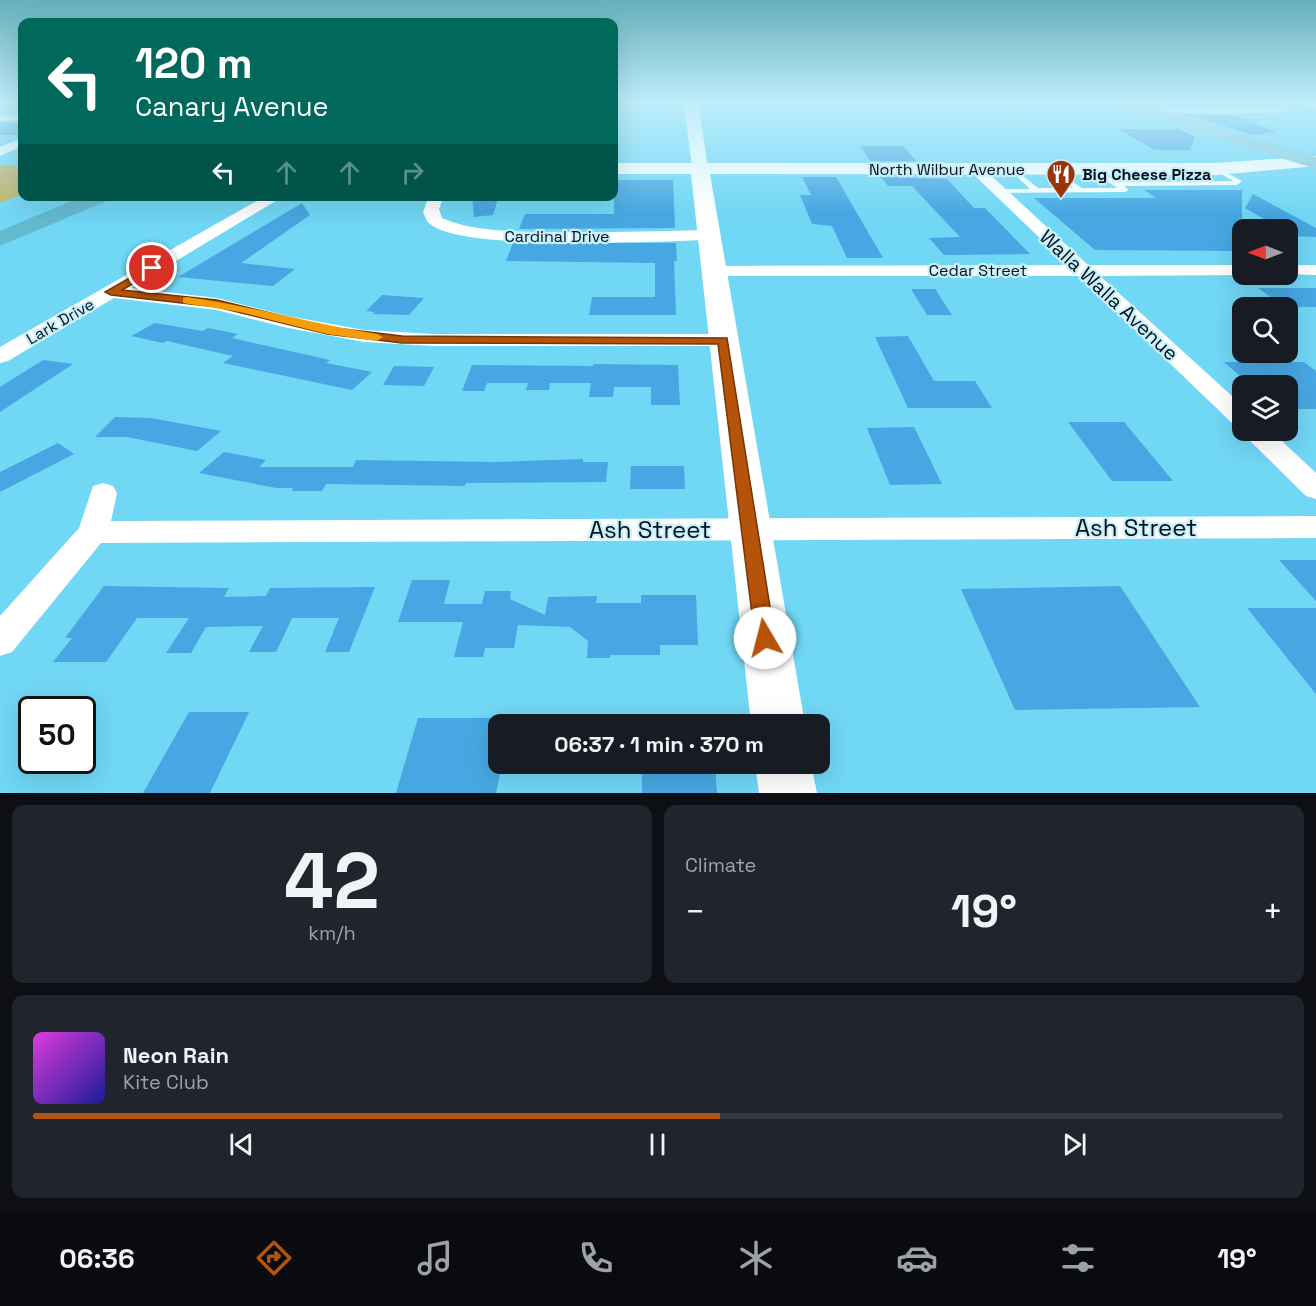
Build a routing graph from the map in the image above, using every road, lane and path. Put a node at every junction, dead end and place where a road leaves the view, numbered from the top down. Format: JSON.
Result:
{"nodes":[{"id":1,"x":696,"y":139,"type":"edge"},
{"id":2,"x":1239,"y":139,"type":"edge"},
{"id":3,"x":18,"y":144,"type":"edge"},
{"id":4,"x":0,"y":152,"type":"edge"},
{"id":5,"x":1314,"y":162,"type":"edge"},
{"id":6,"x":618,"y":168,"type":"edge"},
{"id":7,"x":700,"y":168,"type":"junction"},
{"id":8,"x":1216,"y":169,"type":"junction"},
{"id":9,"x":977,"y":170,"type":"junction"},
{"id":10,"x":1013,"y":170,"type":"junction"},
{"id":11,"x":1052,"y":170,"type":"junction"},
{"id":12,"x":1093,"y":170,"type":"junction"},
{"id":13,"x":1115,"y":184,"type":"junction"},
{"id":14,"x":999,"y":191,"type":"junction"},
{"id":15,"x":1037,"y":191,"type":"junction"},
{"id":16,"x":1081,"y":191,"type":"junction"},
{"id":17,"x":52,"y":201,"type":"edge"},
{"id":18,"x":77,"y":201,"type":"edge"},
{"id":19,"x":90,"y":201,"type":"edge"},
{"id":20,"x":268,"y":201,"type":"edge"},
{"id":21,"x":435,"y":201,"type":"edge"},
{"id":22,"x":0,"y":224,"type":"edge"},
{"id":23,"x":708,"y":235,"type":"junction"},
{"id":24,"x":0,"y":238,"type":"edge"},
{"id":25,"x":1083,"y":270,"type":"junction"},
{"id":26,"x":1232,"y":270,"type":"edge"},
{"id":27,"x":1298,"y":270,"type":"edge"},
{"id":28,"x":1316,"y":270,"type":"edge"},
{"id":29,"x":714,"y":271,"type":"junction"},
{"id":30,"x":111,"y":292,"type":"junction"},
{"id":31,"x":723,"y":340,"type":"junction"},
{"id":32,"x":0,"y":356,"type":"edge"},
{"id":33,"x":1232,"y":410,"type":"edge"},
{"id":34,"x":1266,"y":441,"type":"edge"},
{"id":35,"x":1316,"y":489,"type":"edge"},
{"id":36,"x":103,"y":493,"type":"dead end"},
{"id":37,"x":1316,"y":527,"type":"edge"},
{"id":38,"x":750,"y":529,"type":"junction"},
{"id":39,"x":93,"y":532,"type":"junction"},
{"id":40,"x":0,"y":641,"type":"edge"},
{"id":41,"x":777,"y":714,"type":"edge"},
{"id":42,"x":785,"y":774,"type":"edge"},
{"id":43,"x":788,"y":793,"type":"edge"}],
"edges":[{"from":1,"to":7,"type":"street"},
{"from":2,"to":5,"type":"main road"},
{"from":3,"to":4,"type":"street"},
{"from":5,"to":8,"type":"main road","name":"North Wilbur Avenue"},
{"from":6,"to":7,"type":"main road","name":"North Wilbur Avenue"},
{"from":7,"to":9,"type":"main road","name":"North Wilbur Avenue"},
{"from":7,"to":23,"type":"main road"},
{"from":8,"to":12,"type":"main road","name":"North Wilbur Avenue"},
{"from":8,"to":13,"type":"lane"},
{"from":9,"to":10,"type":"main road","name":"North Wilbur Avenue"},
{"from":9,"to":14,"type":"street","name":"Walla Walla Avenue"},
{"from":10,"to":11,"type":"main road","name":"North Wilbur Avenue"},
{"from":10,"to":15,"type":"lane"},
{"from":11,"to":12,"type":"main road","name":"North Wilbur Avenue"},
{"from":11,"to":16,"type":"lane"},
{"from":12,"to":13,"type":"lane"},
{"from":13,"to":16,"type":"lane"},
{"from":14,"to":15,"type":"lane"},
{"from":14,"to":25,"type":"street","name":"Walla Walla Avenue"},
{"from":15,"to":16,"type":"lane"},
{"from":17,"to":22,"type":"highway"},
{"from":18,"to":24,"type":"highway"},
{"from":19,"to":24,"type":"highway"},
{"from":20,"to":30,"type":"street","name":"Lark Drive"},
{"from":21,"to":23,"type":"street","name":"Cardinal Drive"},
{"from":23,"to":29,"type":"main road"},
{"from":25,"to":26,"type":"street","name":"Cedar Street"},
{"from":25,"to":29,"type":"street","name":"Cedar Street"},
{"from":25,"to":33,"type":"street","name":"Walla Walla Avenue"},
{"from":27,"to":28,"type":"street"},
{"from":29,"to":31,"type":"main road"},
{"from":30,"to":31,"type":"street"},
{"from":30,"to":32,"type":"street","name":"Lark Drive"},
{"from":31,"to":38,"type":"main road"},
{"from":34,"to":35,"type":"street"},
{"from":36,"to":39,"type":"street"},
{"from":37,"to":38,"type":"street","name":"Ash Street"},
{"from":38,"to":39,"type":"street","name":"Ash Street"},
{"from":38,"to":41,"type":"main road"},
{"from":39,"to":40,"type":"street"},
{"from":42,"to":43,"type":"main road"}]}
